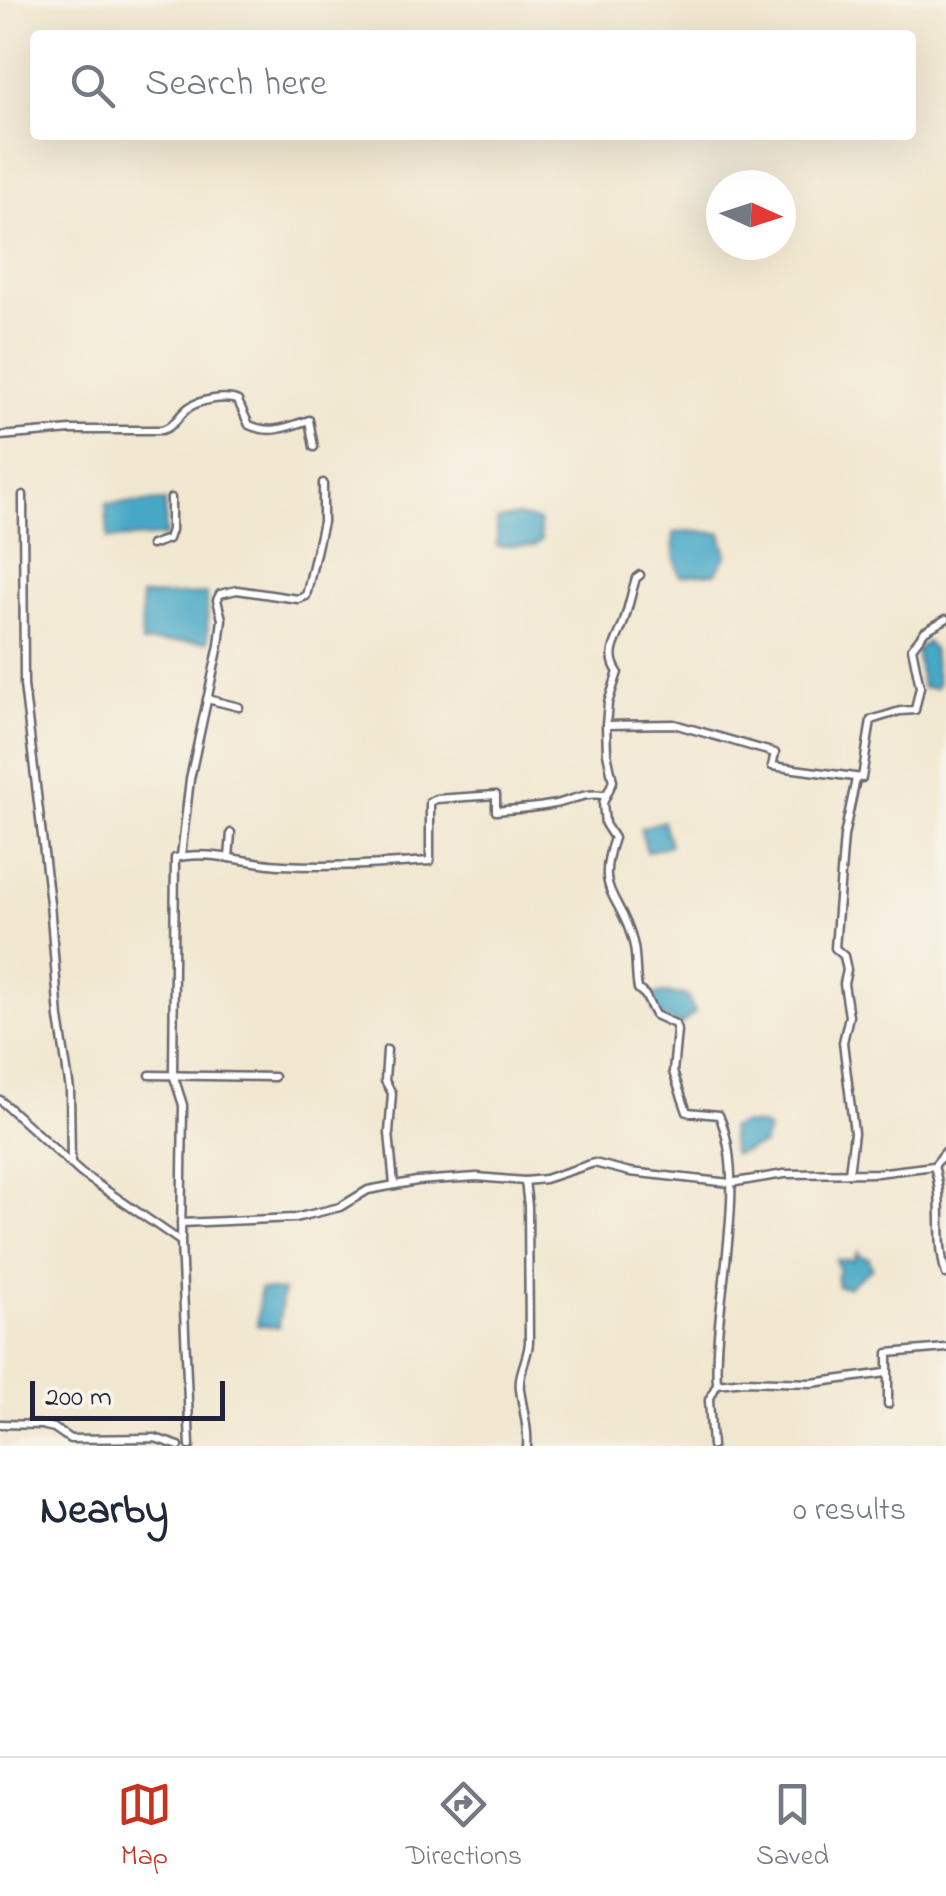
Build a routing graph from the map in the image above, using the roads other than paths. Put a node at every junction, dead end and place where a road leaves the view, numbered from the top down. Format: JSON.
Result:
{"nodes":[{"id":1,"x":0,"y":436,"type":"edge"},
{"id":2,"x":314,"y":447,"type":"dead end"},
{"id":3,"x":323,"y":483,"type":"dead end"},
{"id":4,"x":22,"y":495,"type":"dead end"},
{"id":5,"x":171,"y":498,"type":"dead end"},
{"id":6,"x":151,"y":545,"type":"dead end"},
{"id":7,"x":640,"y":576,"type":"dead end"},
{"id":8,"x":946,"y":619,"type":"edge"},
{"id":9,"x":208,"y":699,"type":"junction"},
{"id":10,"x":239,"y":707,"type":"dead end"},
{"id":11,"x":606,"y":725,"type":"junction"},
{"id":12,"x":856,"y":778,"type":"junction"},
{"id":13,"x":604,"y":794,"type":"junction"},
{"id":14,"x":231,"y":833,"type":"dead end"},
{"id":15,"x":182,"y":856,"type":"junction"},
{"id":16,"x":229,"y":858,"type":"junction"},
{"id":17,"x":387,"y":1050,"type":"dead end"},
{"id":18,"x":174,"y":1074,"type":"junction"},
{"id":19,"x":150,"y":1076,"type":"dead end"},
{"id":20,"x":274,"y":1077,"type":"dead end"},
{"id":21,"x":0,"y":1100,"type":"edge"},
{"id":22,"x":946,"y":1151,"type":"edge"},
{"id":23,"x":72,"y":1164,"type":"junction"},
{"id":24,"x":934,"y":1166,"type":"junction"},
{"id":25,"x":849,"y":1173,"type":"junction"},
{"id":26,"x":525,"y":1181,"type":"junction"},
{"id":27,"x":730,"y":1183,"type":"junction"},
{"id":28,"x":394,"y":1186,"type":"junction"},
{"id":29,"x":182,"y":1223,"type":"junction"},
{"id":30,"x":181,"y":1242,"type":"junction"},
{"id":31,"x":946,"y":1274,"type":"edge"},
{"id":32,"x":946,"y":1348,"type":"edge"},
{"id":33,"x":886,"y":1373,"type":"junction"},
{"id":34,"x":717,"y":1384,"type":"junction"},
{"id":35,"x":888,"y":1404,"type":"dead end"},
{"id":36,"x":0,"y":1424,"type":"edge"},
{"id":37,"x":180,"y":1446,"type":"edge"},
{"id":38,"x":190,"y":1446,"type":"edge"},
{"id":39,"x":527,"y":1446,"type":"edge"},
{"id":40,"x":712,"y":1446,"type":"edge"}],
"edges":[{"from":1,"to":2,"type":"street"},
{"from":3,"to":9,"type":"street"},
{"from":4,"to":23,"type":"street"},
{"from":5,"to":6,"type":"street"},
{"from":7,"to":11,"type":"street"},
{"from":8,"to":12,"type":"street"},
{"from":9,"to":10,"type":"street"},
{"from":9,"to":15,"type":"street"},
{"from":11,"to":12,"type":"street"},
{"from":11,"to":13,"type":"street"},
{"from":12,"to":25,"type":"street"},
{"from":13,"to":16,"type":"street"},
{"from":13,"to":27,"type":"street"},
{"from":14,"to":16,"type":"street"},
{"from":15,"to":16,"type":"street"},
{"from":15,"to":18,"type":"street"},
{"from":17,"to":28,"type":"street"},
{"from":18,"to":19,"type":"street"},
{"from":18,"to":20,"type":"street"},
{"from":18,"to":29,"type":"street"},
{"from":21,"to":23,"type":"street"},
{"from":22,"to":24,"type":"street"},
{"from":23,"to":30,"type":"street"},
{"from":24,"to":25,"type":"street"},
{"from":24,"to":31,"type":"street"},
{"from":25,"to":27,"type":"street"},
{"from":26,"to":27,"type":"street"},
{"from":26,"to":28,"type":"street"},
{"from":26,"to":39,"type":"street"},
{"from":27,"to":34,"type":"street"},
{"from":28,"to":29,"type":"street"},
{"from":29,"to":30,"type":"street"},
{"from":30,"to":38,"type":"street"},
{"from":32,"to":33,"type":"street"},
{"from":33,"to":34,"type":"street"},
{"from":33,"to":35,"type":"street"},
{"from":34,"to":40,"type":"street"},
{"from":36,"to":37,"type":"street"}]}
